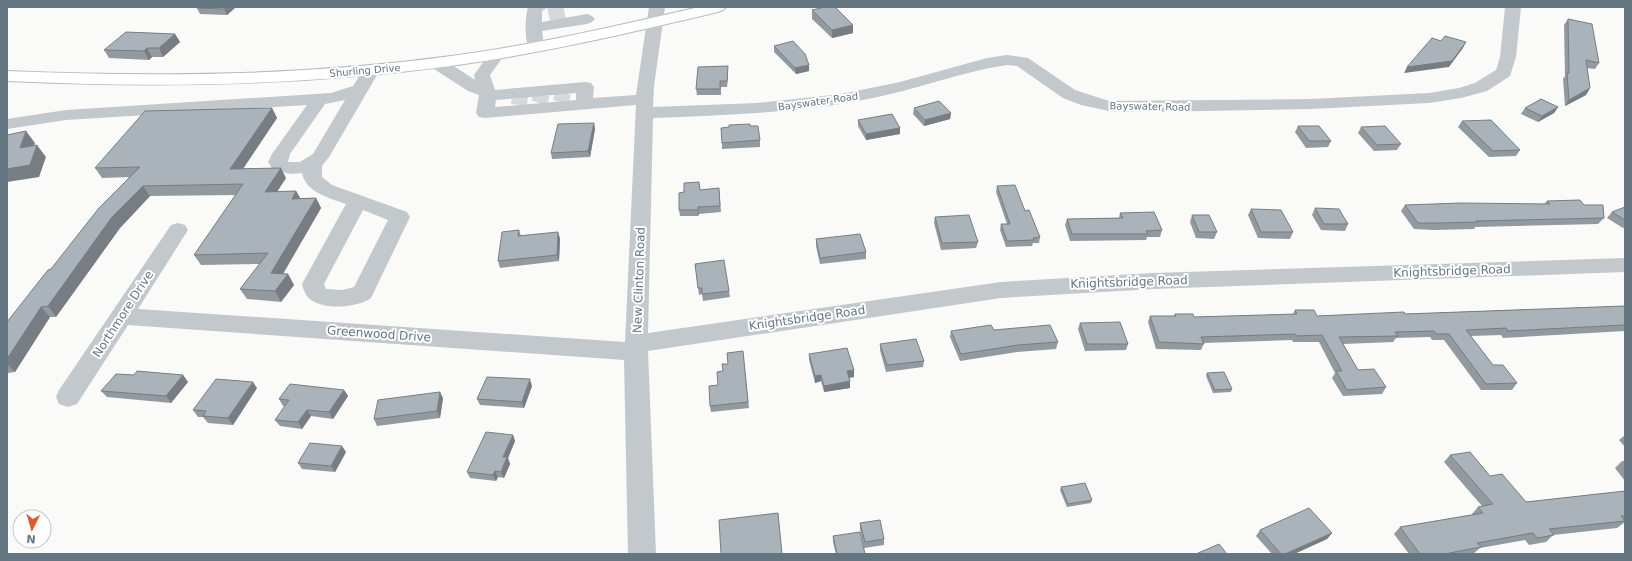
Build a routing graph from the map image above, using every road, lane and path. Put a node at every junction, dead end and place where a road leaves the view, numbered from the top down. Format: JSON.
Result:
{"nodes":[{"id":1,"x":718,"y":7,"type":"edge"},
{"id":2,"x":1514,"y":7,"type":"edge"},
{"id":3,"x":567,"y":12,"type":"tunnel mouth"},
{"id":4,"x":585,"y":12,"type":"edge"},
{"id":5,"x":656,"y":14,"type":"edge"},
{"id":6,"x":540,"y":17,"type":"edge"},
{"id":7,"x":593,"y":36,"type":"junction"},
{"id":8,"x":536,"y":47,"type":"junction"},
{"id":9,"x":497,"y":54,"type":"junction"},
{"id":10,"x":437,"y":63,"type":"junction"},
{"id":11,"x":372,"y":70,"type":"junction"},
{"id":12,"x":7,"y":76,"type":"edge"},
{"id":13,"x":359,"y":90,"type":"junction"},
{"id":14,"x":487,"y":93,"type":"junction"},
{"id":15,"x":319,"y":100,"type":"junction"},
{"id":16,"x":645,"y":106,"type":"junction"},
{"id":17,"x":7,"y":124,"type":"edge"},
{"id":18,"x":312,"y":165,"type":"junction"},
{"id":19,"x":357,"y":202,"type":"junction"},
{"id":20,"x":178,"y":230,"type":"dead end"},
{"id":21,"x":1625,"y":265,"type":"edge"},
{"id":22,"x":347,"y":298,"type":"junction"},
{"id":23,"x":123,"y":316,"type":"junction"},
{"id":24,"x":330,"y":331,"type":"junction"},
{"id":25,"x":636,"y":348,"type":"junction"},
{"id":26,"x":68,"y":397,"type":"dead end"},
{"id":27,"x":642,"y":554,"type":"edge"}],
"edges":[{"from":1,"to":5,"type":"main road","name":"Shurling Drive"},
{"from":2,"to":16,"type":"street","name":"Bayswater Road"},
{"from":3,"to":4,"type":"street"},
{"from":4,"to":6,"type":"street"},
{"from":4,"to":7,"type":"street"},
{"from":5,"to":7,"type":"main road","name":"Shurling Drive"},
{"from":5,"to":16,"type":"street","name":"New Clinton Road"},
{"from":6,"to":8,"type":"street"},
{"from":7,"to":8,"type":"main road","name":"Shurling Drive"},
{"from":8,"to":9,"type":"main road","name":"Shurling Drive"},
{"from":9,"to":10,"type":"main road","name":"Shurling Drive"},
{"from":9,"to":14,"type":"street"},
{"from":10,"to":11,"type":"main road","name":"Shurling Drive"},
{"from":10,"to":14,"type":"street"},
{"from":11,"to":12,"type":"main road","name":"Shurling Drive"},
{"from":11,"to":13,"type":"street"},
{"from":13,"to":15,"type":"street"},
{"from":13,"to":18,"type":"street"},
{"from":14,"to":16,"type":"street","name":"Bayswater Road"},
{"from":15,"to":17,"type":"street"},
{"from":15,"to":18,"type":"street"},
{"from":16,"to":25,"type":"street","name":"New Clinton Road"},
{"from":18,"to":19,"type":"street"},
{"from":19,"to":22,"type":"street"},
{"from":19,"to":22,"type":"street"},
{"from":20,"to":23,"type":"street","name":"Northmore Drive"},
{"from":21,"to":25,"type":"street","name":"Knightsbridge Road"},
{"from":22,"to":24,"type":"street"},
{"from":23,"to":24,"type":"street","name":"Greenwood Drive"},
{"from":23,"to":26,"type":"street","name":"Northmore Drive"},
{"from":24,"to":25,"type":"street","name":"Greenwood Drive"},
{"from":25,"to":27,"type":"street","name":"New Clinton Road"}]}
